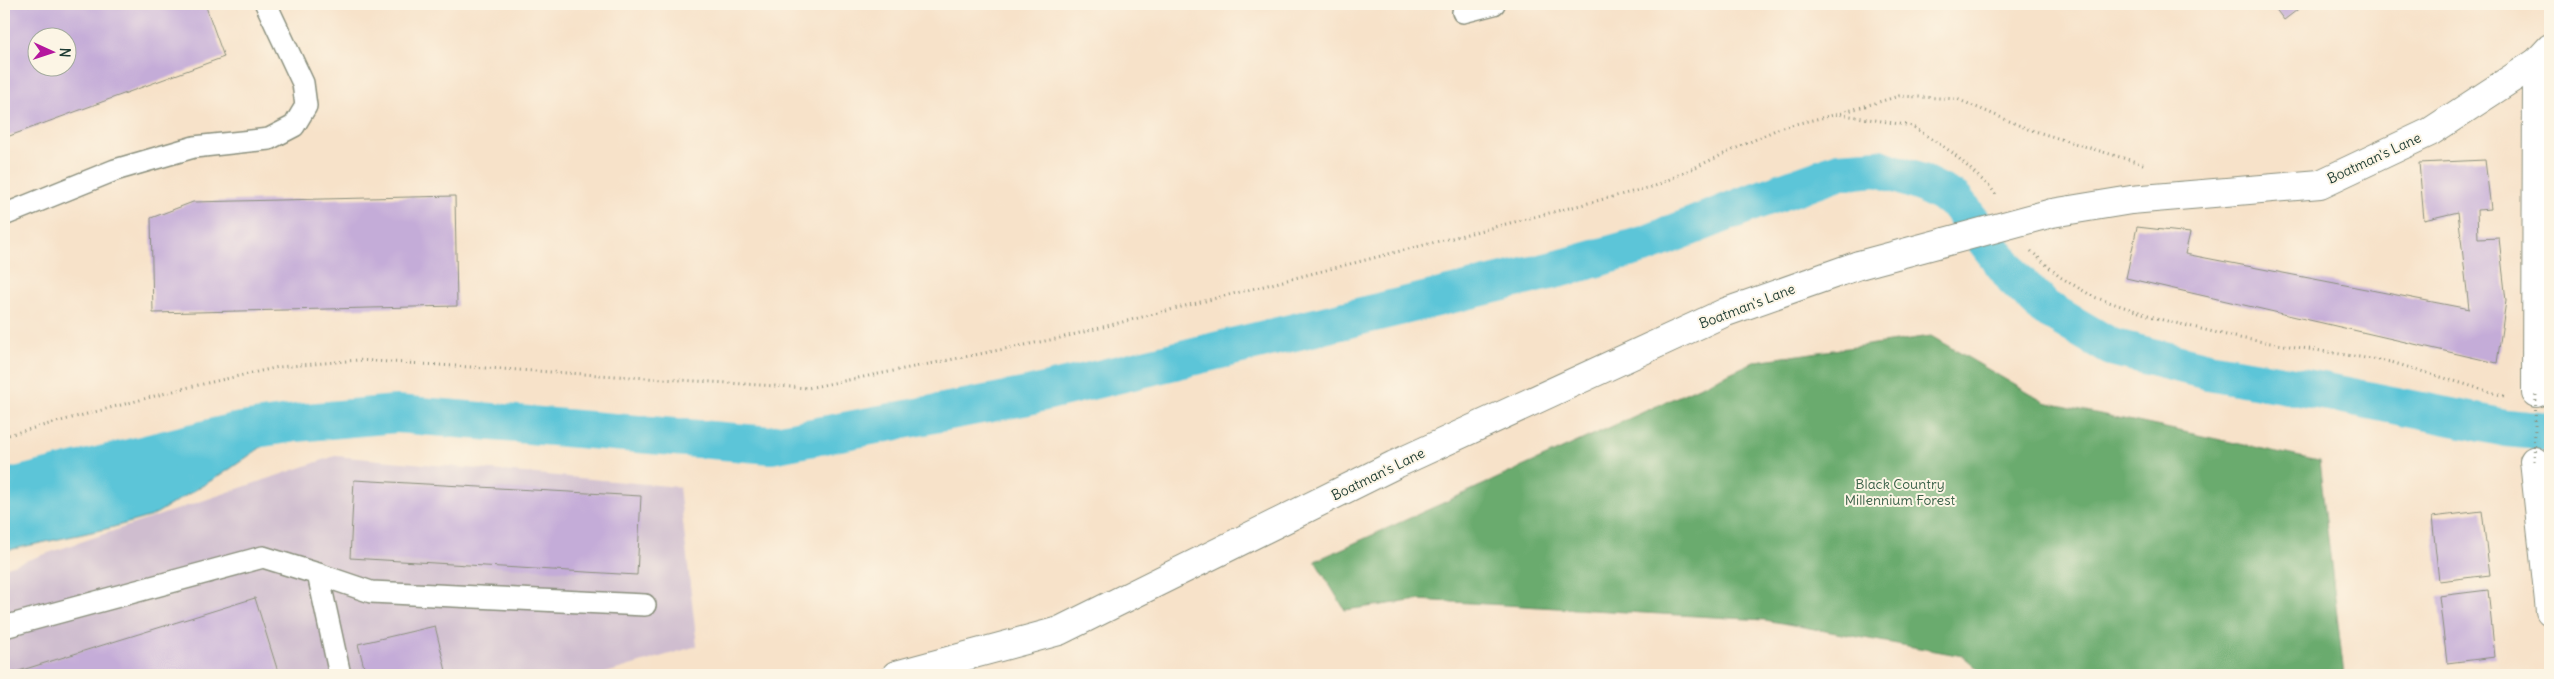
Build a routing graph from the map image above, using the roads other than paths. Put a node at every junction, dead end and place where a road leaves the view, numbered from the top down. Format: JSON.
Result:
{"nodes":[{"id":1,"x":266,"y":4,"type":"edge"},
{"id":2,"x":1494,"y":4,"type":"edge"},
{"id":3,"x":1463,"y":12,"type":"dead end"},
{"id":4,"x":2544,"y":55,"type":"edge"},
{"id":5,"x":4,"y":215,"type":"edge"},
{"id":6,"x":2536,"y":407,"type":"road end"},
{"id":7,"x":2534,"y":461,"type":"road end"},
{"id":8,"x":318,"y":574,"type":"junction"},
{"id":9,"x":645,"y":604,"type":"dead end"},
{"id":10,"x":2550,"y":611,"type":"edge"},
{"id":11,"x":4,"y":627,"type":"edge"},
{"id":12,"x":340,"y":675,"type":"edge"},
{"id":13,"x":896,"y":675,"type":"edge"}],
"edges":[{"from":1,"to":5,"type":"lane"},
{"from":2,"to":3,"type":"lane"},
{"from":4,"to":6,"type":"street"},
{"from":4,"to":13,"type":"street","name":"Boatman's Lane","bridge":true},
{"from":7,"to":10,"type":"street"},
{"from":8,"to":9,"type":"lane"},
{"from":8,"to":11,"type":"lane"},
{"from":8,"to":12,"type":"lane"}]}
